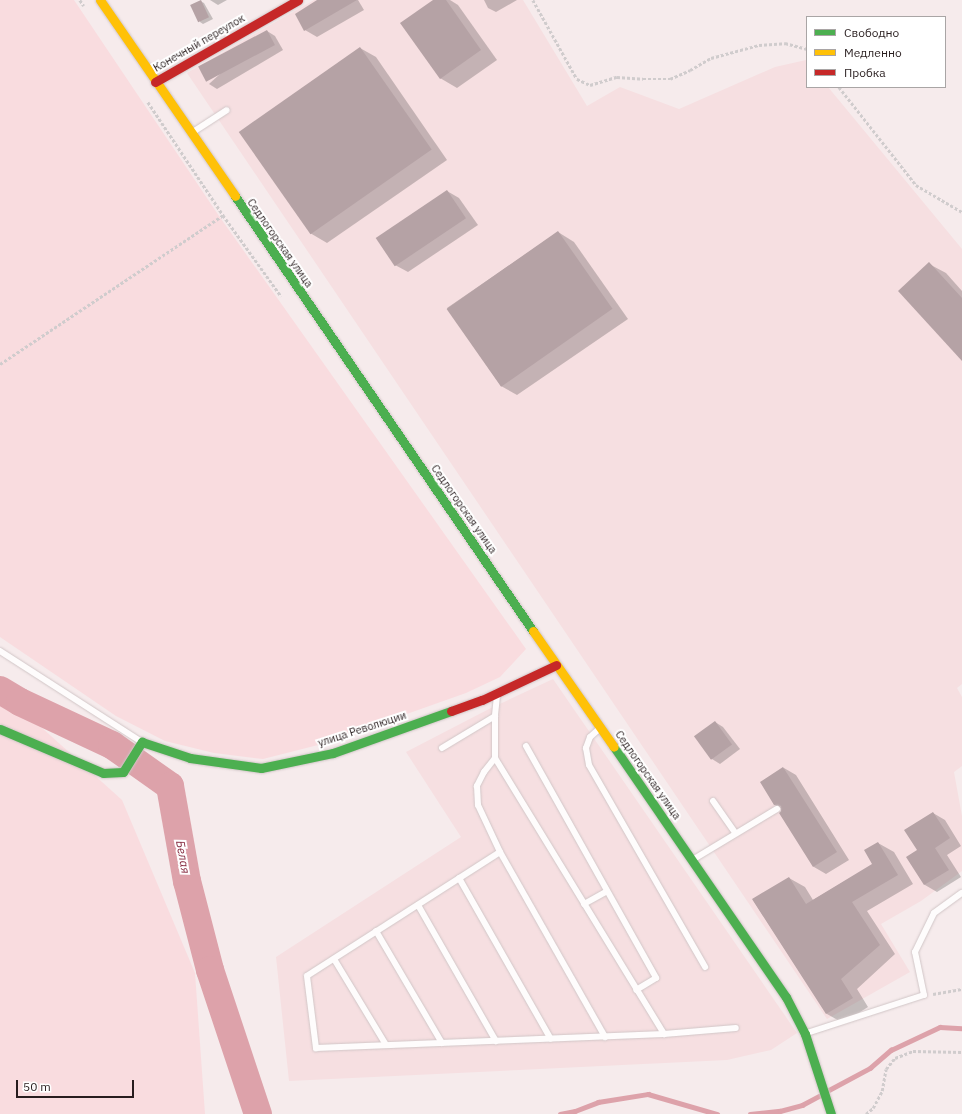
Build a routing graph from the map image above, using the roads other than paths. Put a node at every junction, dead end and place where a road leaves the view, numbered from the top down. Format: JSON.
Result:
{"nodes":[{"id":1,"x":100,"y":0,"type":"edge"},
{"id":2,"x":298,"y":0,"type":"edge"},
{"id":3,"x":155,"y":82,"type":"junction"},
{"id":4,"x":227,"y":110,"type":"dead end"},
{"id":5,"x":190,"y":134,"type":"junction"},
{"id":6,"x":0,"y":651,"type":"edge"},
{"id":7,"x":556,"y":665,"type":"junction"},
{"id":8,"x":498,"y":692,"type":"junction"},
{"id":9,"x":495,"y":716,"type":"junction"},
{"id":10,"x":601,"y":728,"type":"junction"},
{"id":11,"x":0,"y":729,"type":"edge"},
{"id":12,"x":142,"y":742,"type":"junction"},
{"id":13,"x":526,"y":746,"type":"dead end"},
{"id":14,"x":442,"y":748,"type":"dead end"},
{"id":15,"x":496,"y":758,"type":"junction"},
{"id":16,"x":713,"y":801,"type":"dead end"},
{"id":17,"x":776,"y":809,"type":"dead end"},
{"id":18,"x":735,"y":834,"type":"junction"},
{"id":19,"x":500,"y":852,"type":"junction"},
{"id":20,"x":693,"y":860,"type":"junction"},
{"id":21,"x":459,"y":878,"type":"junction"},
{"id":22,"x":608,"y":891,"type":"junction"},
{"id":23,"x":962,"y":893,"type":"edge"},
{"id":24,"x":584,"y":904,"type":"junction"},
{"id":25,"x":418,"y":905,"type":"junction"},
{"id":26,"x":376,"y":931,"type":"junction"},
{"id":27,"x":334,"y":959,"type":"junction"},
{"id":28,"x":705,"y":967,"type":"dead end"},
{"id":29,"x":636,"y":990,"type":"junction"},
{"id":30,"x":736,"y":1028,"type":"dead end"},
{"id":31,"x":664,"y":1034,"type":"junction"},
{"id":32,"x":805,"y":1034,"type":"junction"},
{"id":33,"x":605,"y":1037,"type":"junction"},
{"id":34,"x":551,"y":1039,"type":"junction"},
{"id":35,"x":496,"y":1041,"type":"junction"},
{"id":36,"x":442,"y":1043,"type":"junction"},
{"id":37,"x":386,"y":1046,"type":"junction"},
{"id":38,"x":831,"y":1114,"type":"edge"}],
"edges":[{"from":1,"to":3,"type":"street","name":"Седлогорская улица"},
{"from":2,"to":3,"type":"street","name":"Конечный переулок"},
{"from":3,"to":5,"type":"street","name":"Седлогорская улица"},
{"from":4,"to":5,"type":"lane"},
{"from":5,"to":7,"type":"street","name":"Седлогорская улица"},
{"from":6,"to":12,"type":"lane"},
{"from":7,"to":8,"type":"street","name":"улица Революции"},
{"from":7,"to":10,"type":"street","name":"Седлогорская улица"},
{"from":8,"to":9,"type":"lane"},
{"from":8,"to":12,"type":"street","name":"улица Революции"},
{"from":9,"to":14,"type":"lane"},
{"from":9,"to":15,"type":"lane"},
{"from":10,"to":20,"type":"street","name":"Седлогорская улица"},
{"from":10,"to":28,"type":"lane"},
{"from":11,"to":12,"type":"street"},
{"from":13,"to":22,"type":"lane"},
{"from":15,"to":19,"type":"lane"},
{"from":15,"to":24,"type":"lane"},
{"from":16,"to":18,"type":"lane"},
{"from":17,"to":18,"type":"lane"},
{"from":18,"to":20,"type":"lane"},
{"from":19,"to":21,"type":"lane"},
{"from":19,"to":33,"type":"lane"},
{"from":20,"to":32,"type":"street","name":"Седлогорская улица"},
{"from":21,"to":25,"type":"lane"},
{"from":21,"to":34,"type":"lane"},
{"from":22,"to":24,"type":"lane"},
{"from":22,"to":29,"type":"lane"},
{"from":23,"to":32,"type":"lane"},
{"from":24,"to":29,"type":"lane"},
{"from":25,"to":26,"type":"lane"},
{"from":25,"to":35,"type":"lane"},
{"from":26,"to":27,"type":"lane"},
{"from":26,"to":36,"type":"lane"},
{"from":27,"to":37,"type":"lane"},
{"from":27,"to":37,"type":"lane"},
{"from":29,"to":31,"type":"lane"},
{"from":30,"to":31,"type":"lane"},
{"from":31,"to":33,"type":"lane"},
{"from":32,"to":38,"type":"street","name":"Седлогорская улица"},
{"from":33,"to":34,"type":"lane"},
{"from":34,"to":35,"type":"lane"},
{"from":35,"to":36,"type":"lane"},
{"from":36,"to":37,"type":"lane"}]}
